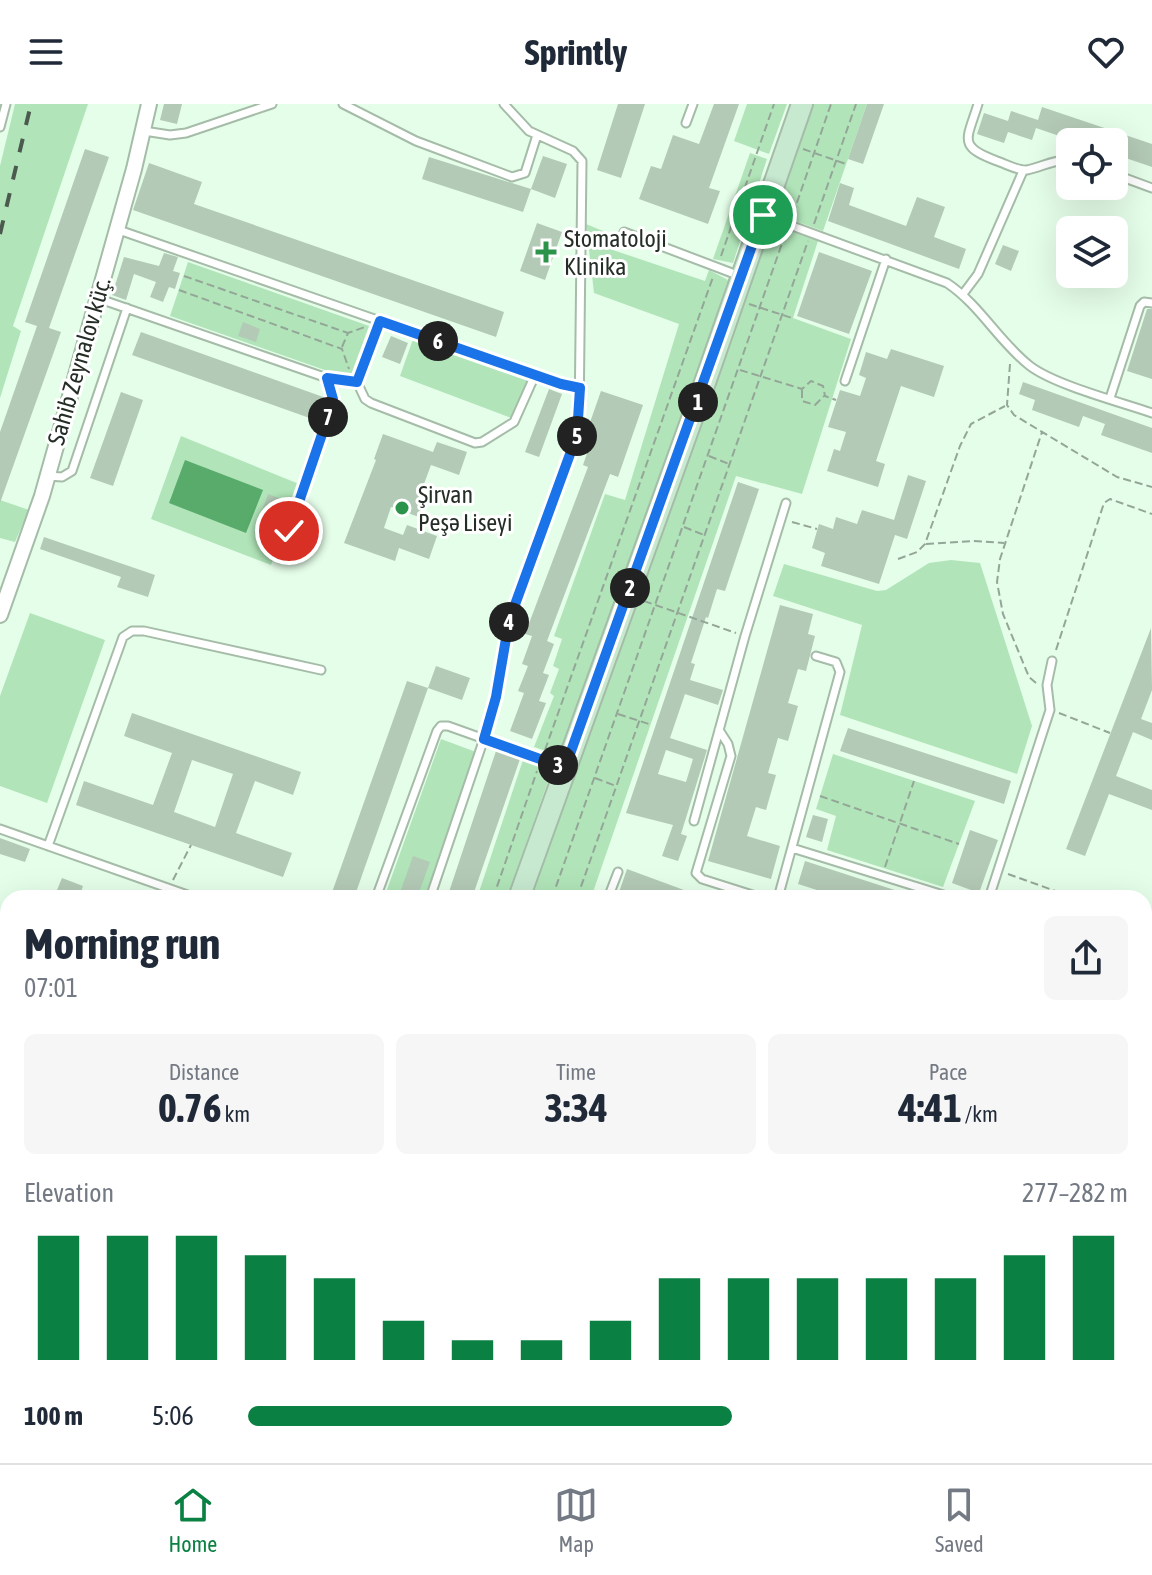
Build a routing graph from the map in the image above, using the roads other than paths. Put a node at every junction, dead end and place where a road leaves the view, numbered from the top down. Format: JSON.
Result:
{"nodes":[{"id":1,"x":6,"y":104,"type":"edge"},
{"id":2,"x":149,"y":104,"type":"edge"},
{"id":3,"x":272,"y":104,"type":"edge"},
{"id":4,"x":343,"y":104,"type":"edge"},
{"id":5,"x":504,"y":104,"type":"edge"},
{"id":6,"x":693,"y":104,"type":"edge"},
{"id":7,"x":802,"y":104,"type":"edge"},
{"id":8,"x":978,"y":104,"type":"edge"},
{"id":9,"x":354,"y":106,"type":"edge"},
{"id":10,"x":686,"y":123,"type":"dead end"},
{"id":11,"x":0,"y":127,"type":"edge"},
{"id":12,"x":144,"y":131,"type":"junction"},
{"id":13,"x":537,"y":135,"type":"junction"},
{"id":14,"x":1056,"y":160,"type":"edge"},
{"id":15,"x":1023,"y":171,"type":"junction"},
{"id":16,"x":1128,"y":179,"type":"edge"},
{"id":17,"x":1152,"y":188,"type":"edge"},
{"id":18,"x":763,"y":215,"type":"junction"},
{"id":19,"x":116,"y":229,"type":"junction"},
{"id":20,"x":624,"y":232,"type":"dead end"},
{"id":21,"x":886,"y":259,"type":"junction"},
{"id":22,"x":742,"y":277,"type":"junction"},
{"id":23,"x":963,"y":294,"type":"junction"},
{"id":24,"x":97,"y":298,"type":"junction"},
{"id":25,"x":1152,"y":303,"type":"edge"},
{"id":26,"x":127,"y":308,"type":"junction"},
{"id":27,"x":380,"y":321,"type":"junction"},
{"id":28,"x":535,"y":375,"type":"junction"},
{"id":29,"x":327,"y":378,"type":"junction"},
{"id":30,"x":354,"y":378,"type":"junction"},
{"id":31,"x":845,"y":381,"type":"dead end"},
{"id":32,"x":580,"y":388,"type":"junction"},
{"id":33,"x":1110,"y":398,"type":"junction"},
{"id":34,"x":1152,"y":413,"type":"edge"},
{"id":35,"x":48,"y":476,"type":"junction"},
{"id":36,"x":786,"y":503,"type":"dead end"},
{"id":37,"x":289,"y":531,"type":"dead end"},
{"id":38,"x":0,"y":615,"type":"edge"},
{"id":39,"x":816,"y":656,"type":"dead end"},
{"id":40,"x":1052,"y":661,"type":"road end"},
{"id":41,"x":321,"y":670,"type":"dead end"},
{"id":42,"x":719,"y":730,"type":"junction"},
{"id":43,"x":484,"y":739,"type":"junction"},
{"id":44,"x":565,"y":768,"type":"junction"},
{"id":45,"x":694,"y":821,"type":"dead end"},
{"id":46,"x":0,"y":829,"type":"edge"},
{"id":47,"x":48,"y":846,"type":"junction"},
{"id":48,"x":792,"y":848,"type":"junction"},
{"id":49,"x":618,"y":872,"type":"dead end"},
{"id":50,"x":169,"y":888,"type":"joint"},
{"id":51,"x":174,"y":890,"type":"edge"},
{"id":52,"x":379,"y":890,"type":"edge"},
{"id":53,"x":433,"y":890,"type":"edge"},
{"id":54,"x":522,"y":890,"type":"edge"},
{"id":55,"x":611,"y":890,"type":"edge"},
{"id":56,"x":737,"y":890,"type":"edge"},
{"id":57,"x":780,"y":890,"type":"edge"},
{"id":58,"x":927,"y":890,"type":"edge"},
{"id":59,"x":992,"y":890,"type":"edge"}],
"edges":[{"from":1,"to":11,"type":"lane"},
{"from":2,"to":12,"type":"street","name":"Sahib Zeynalov küç."},
{"from":3,"to":12,"type":"lane"},
{"from":4,"to":9,"type":"lane"},
{"from":5,"to":13,"type":"lane"},
{"from":6,"to":10,"type":"lane"},
{"from":7,"to":18,"type":"main road"},
{"from":8,"to":15,"type":"lane"},
{"from":9,"to":13,"type":"lane"},
{"from":12,"to":19,"type":"street","name":"Sahib Zeynalov küç."},
{"from":13,"to":32,"type":"lane"},
{"from":14,"to":15,"type":"lane"},
{"from":15,"to":23,"type":"lane"},
{"from":16,"to":17,"type":"lane"},
{"from":18,"to":21,"type":"lane"},
{"from":18,"to":22,"type":"main road"},
{"from":19,"to":24,"type":"street","name":"Sahib Zeynalov küç."},
{"from":19,"to":27,"type":"lane"},
{"from":20,"to":22,"type":"lane"},
{"from":21,"to":23,"type":"lane"},
{"from":21,"to":31,"type":"lane"},
{"from":22,"to":44,"type":"main road"},
{"from":23,"to":33,"type":"lane"},
{"from":24,"to":26,"type":"lane"},
{"from":24,"to":35,"type":"street","name":"Sahib Zeynalov küç."},
{"from":25,"to":33,"type":"lane"},
{"from":26,"to":29,"type":"lane"},
{"from":26,"to":35,"type":"lane"},
{"from":27,"to":28,"type":"lane"},
{"from":27,"to":30,"type":"lane"},
{"from":28,"to":30,"type":"lane"},
{"from":28,"to":32,"type":"lane"},
{"from":29,"to":30,"type":"lane"},
{"from":29,"to":37,"type":"lane"},
{"from":32,"to":43,"type":"lane"},
{"from":33,"to":34,"type":"lane"},
{"from":35,"to":38,"type":"street","name":"Sahib Zeynalov küç."},
{"from":36,"to":42,"type":"lane"},
{"from":39,"to":48,"type":"lane"},
{"from":40,"to":59,"type":"lane"},
{"from":41,"to":47,"type":"lane"},
{"from":42,"to":45,"type":"lane"},
{"from":42,"to":56,"type":"lane"},
{"from":43,"to":44,"type":"lane"},
{"from":43,"to":52,"type":"lane"},
{"from":43,"to":53,"type":"lane"},
{"from":44,"to":54,"type":"main road"},
{"from":46,"to":47,"type":"lane"},
{"from":47,"to":50,"type":"lane"},
{"from":48,"to":57,"type":"lane"},
{"from":48,"to":58,"type":"lane"},
{"from":49,"to":55,"type":"lane"},
{"from":50,"to":51,"type":"lane"}]}
